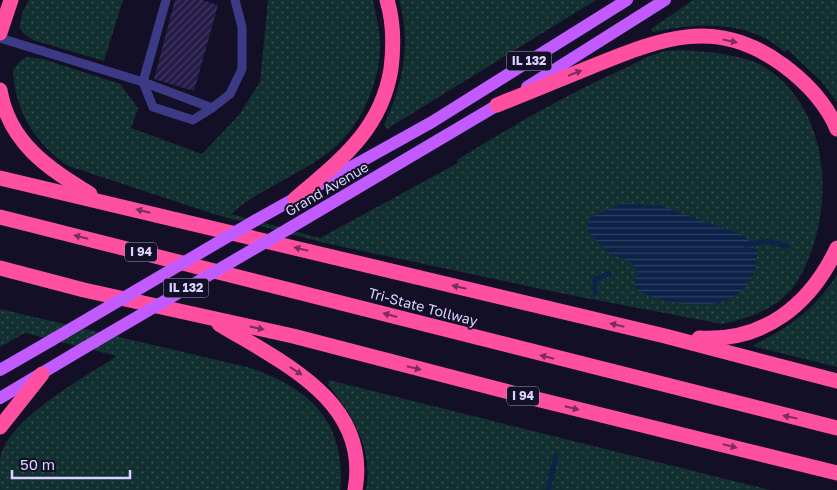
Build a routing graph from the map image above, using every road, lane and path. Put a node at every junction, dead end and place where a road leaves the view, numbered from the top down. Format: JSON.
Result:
{"nodes":[{"id":1,"x":11,"y":0,"type":"edge"},
{"id":2,"x":166,"y":0,"type":"edge"},
{"id":3,"x":235,"y":0,"type":"edge"},
{"id":4,"x":387,"y":0,"type":"edge"},
{"id":5,"x":627,"y":0,"type":"edge"},
{"id":6,"x":665,"y":0,"type":"edge"},
{"id":7,"x":0,"y":33,"type":"edge"},
{"id":8,"x":0,"y":38,"type":"edge"},
{"id":9,"x":143,"y":82,"type":"junction"},
{"id":10,"x":0,"y":90,"type":"edge"},
{"id":11,"x":497,"y":105,"type":"junction"},
{"id":12,"x":212,"y":108,"type":"junction"},
{"id":13,"x":837,"y":129,"type":"edge"},
{"id":14,"x":0,"y":178,"type":"edge"},
{"id":15,"x":295,"y":199,"type":"junction"},
{"id":16,"x":100,"y":200,"type":"junction"},
{"id":17,"x":0,"y":217,"type":"edge"},
{"id":18,"x":837,"y":248,"type":"edge"},
{"id":19,"x":0,"y":268,"type":"edge"},
{"id":20,"x":209,"y":318,"type":"junction"},
{"id":21,"x":665,"y":336,"type":"junction"},
{"id":22,"x":0,"y":370,"type":"edge"},
{"id":23,"x":42,"y":374,"type":"junction"},
{"id":24,"x":837,"y":381,"type":"edge"},
{"id":25,"x":0,"y":398,"type":"edge"},
{"id":26,"x":0,"y":427,"type":"edge"},
{"id":27,"x":837,"y":428,"type":"edge"},
{"id":28,"x":837,"y":473,"type":"edge"},
{"id":29,"x":355,"y":490,"type":"edge"}],
"edges":[{"from":1,"to":7,"type":"highway"},
{"from":2,"to":9,"type":"lane"},
{"from":3,"to":12,"type":"lane"},
{"from":4,"to":15,"type":"highway"},
{"from":5,"to":15,"type":"main road","name":"Grand Avenue","number":"IL 132"},
{"from":6,"to":11,"type":"main road","name":"Grand Avenue","number":"IL 132"},
{"from":8,"to":9,"type":"lane"},
{"from":9,"to":12,"type":"lane"},
{"from":9,"to":12,"type":"lane"},
{"from":10,"to":16,"type":"highway"},
{"from":11,"to":13,"type":"highway","one_way":true},
{"from":11,"to":23,"type":"main road","name":"Grand Avenue","number":"IL 132","bridge":true},
{"from":14,"to":16,"type":"highway"},
{"from":15,"to":22,"type":"main road","name":"Grand Avenue","number":"IL 132","bridge":true},
{"from":21,"to":16,"type":"highway","one_way":true},
{"from":27,"to":17,"type":"highway","name":"Tri-State Tollway","number":"I 94","one_way":true},
{"from":18,"to":21,"type":"highway"},
{"from":19,"to":20,"type":"highway","number":"I 94"},
{"from":20,"to":28,"type":"highway","number":"I 94","one_way":true},
{"from":20,"to":29,"type":"highway","one_way":true},
{"from":21,"to":24,"type":"highway"},
{"from":23,"to":25,"type":"main road","name":"Grand Avenue","number":"IL 132"},
{"from":23,"to":26,"type":"highway"}]}
